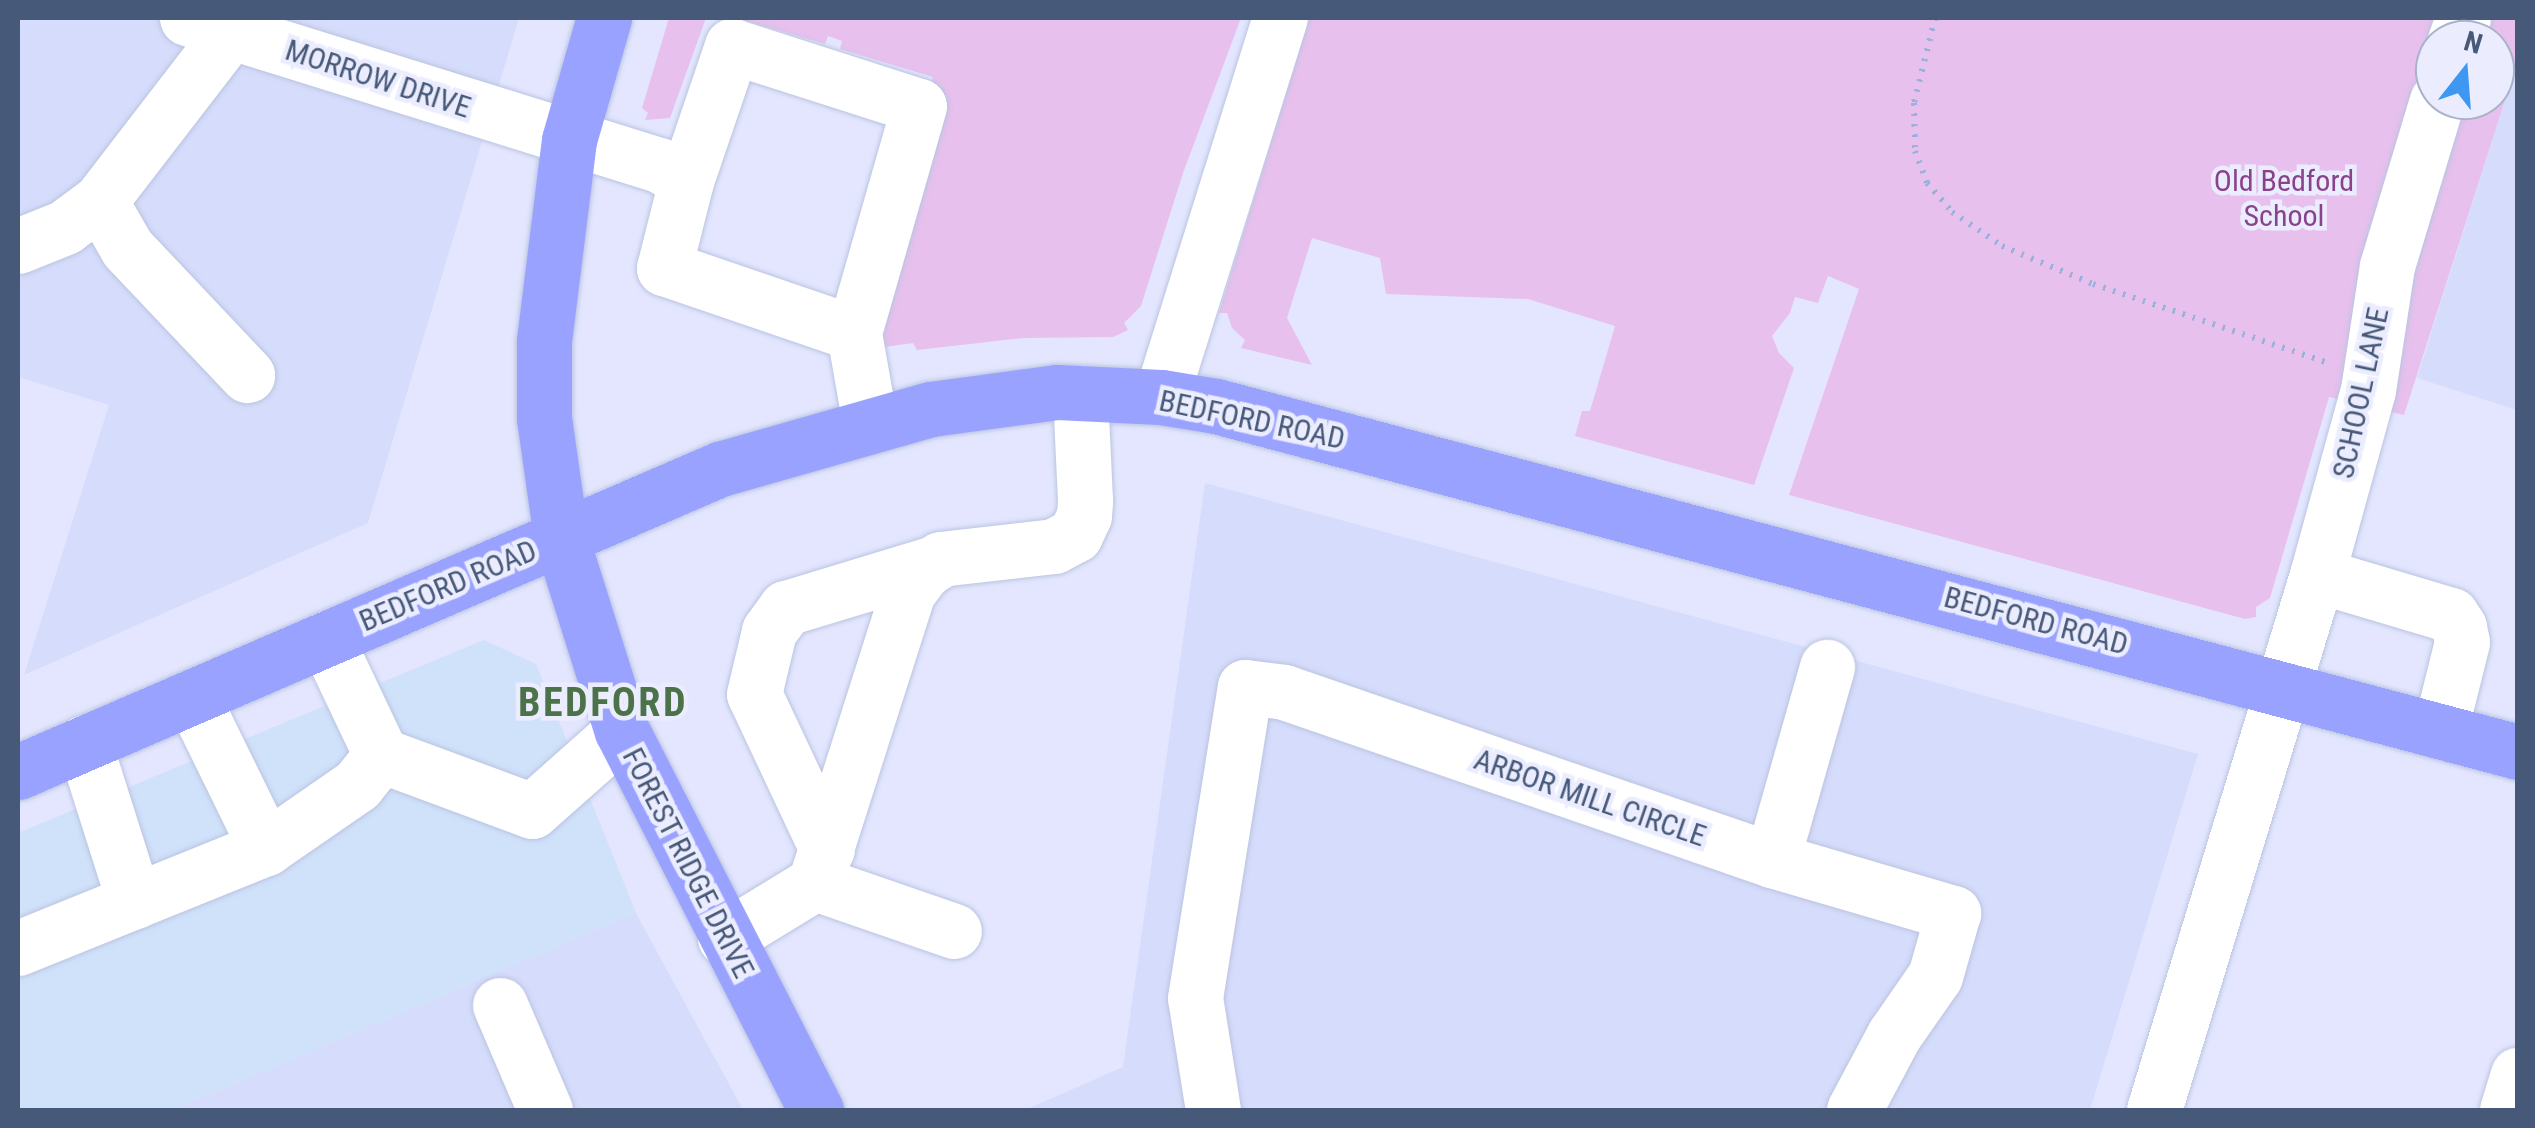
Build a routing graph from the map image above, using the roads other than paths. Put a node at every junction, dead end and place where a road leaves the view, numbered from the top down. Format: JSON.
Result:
{"nodes":[{"id":1,"x":604,"y":18,"type":"edge"},
{"id":2,"x":1280,"y":18,"type":"edge"},
{"id":3,"x":209,"y":25,"type":"edge"},
{"id":4,"x":2431,"y":120,"type":"edge"},
{"id":5,"x":568,"y":140,"type":"junction"},
{"id":6,"x":686,"y":181,"type":"junction"},
{"id":7,"x":100,"y":201,"type":"junction"},
{"id":8,"x":18,"y":246,"type":"edge"},
{"id":9,"x":854,"y":333,"type":"junction"},
{"id":10,"x":213,"y":362,"type":"dead end"},
{"id":11,"x":1080,"y":394,"type":"junction"},
{"id":12,"x":1161,"y":397,"type":"junction"},
{"id":13,"x":870,"y":424,"type":"junction"},
{"id":14,"x":561,"y":538,"type":"junction"},
{"id":15,"x":937,"y":562,"type":"junction"},
{"id":16,"x":2318,"y":574,"type":"junction"},
{"id":17,"x":326,"y":639,"type":"junction"},
{"id":18,"x":1827,"y":667,"type":"dead end"},
{"id":19,"x":2285,"y":687,"type":"junction"},
{"id":20,"x":192,"y":697,"type":"junction"},
{"id":21,"x":2440,"y":730,"type":"junction"},
{"id":22,"x":622,"y":731,"type":"junction"},
{"id":23,"x":84,"y":743,"type":"junction"},
{"id":24,"x":2518,"y":752,"type":"edge"},
{"id":25,"x":381,"y":754,"type":"junction"},
{"id":26,"x":18,"y":772,"type":"edge"},
{"id":27,"x":266,"y":848,"type":"junction"},
{"id":28,"x":1772,"y":860,"type":"junction"},
{"id":29,"x":821,"y":866,"type":"junction"},
{"id":30,"x":134,"y":901,"type":"junction"},
{"id":31,"x":954,"y":931,"type":"dead end"},
{"id":32,"x":725,"y":938,"type":"junction"},
{"id":33,"x":18,"y":948,"type":"edge"},
{"id":34,"x":500,"y":1005,"type":"dead end"},
{"id":35,"x":2518,"y":1075,"type":"edge"},
{"id":36,"x":546,"y":1110,"type":"edge"},
{"id":37,"x":814,"y":1110,"type":"edge"},
{"id":38,"x":1213,"y":1110,"type":"edge"},
{"id":39,"x":1854,"y":1110,"type":"edge"},
{"id":40,"x":2154,"y":1110,"type":"edge"},
{"id":41,"x":2506,"y":1110,"type":"edge"}],
"edges":[{"from":1,"to":5,"type":"main road","name":"FOREST RIDGE DRIVE"},
{"from":2,"to":12,"type":"street"},
{"from":3,"to":5,"type":"street","name":"MORROW DRIVE"},
{"from":3,"to":7,"type":"street"},
{"from":4,"to":16,"type":"street","name":"SCHOOL LANE"},
{"from":5,"to":6,"type":"street","name":"MORROW DRIVE"},
{"from":5,"to":14,"type":"main road","name":"FOREST RIDGE DRIVE"},
{"from":6,"to":9,"type":"street"},
{"from":6,"to":9,"type":"street"},
{"from":7,"to":8,"type":"street"},
{"from":7,"to":10,"type":"street"},
{"from":9,"to":13,"type":"street"},
{"from":11,"to":12,"type":"main road","name":"BEDFORD ROAD"},
{"from":11,"to":13,"type":"main road","name":"BEDFORD ROAD"},
{"from":11,"to":15,"type":"street"},
{"from":12,"to":19,"type":"main road","name":"BEDFORD ROAD"},
{"from":13,"to":14,"type":"main road","name":"BEDFORD ROAD"},
{"from":14,"to":17,"type":"main road","name":"BEDFORD ROAD"},
{"from":14,"to":22,"type":"main road","name":"FOREST RIDGE DRIVE"},
{"from":15,"to":29,"type":"street"},
{"from":15,"to":29,"type":"street"},
{"from":16,"to":19,"type":"street","name":"SCHOOL LANE"},
{"from":16,"to":21,"type":"street"},
{"from":17,"to":20,"type":"main road","name":"BEDFORD ROAD"},
{"from":17,"to":25,"type":"street"},
{"from":18,"to":28,"type":"street"},
{"from":19,"to":21,"type":"main road","name":"BEDFORD ROAD"},
{"from":19,"to":40,"type":"street","name":"SCHOOL LANE"},
{"from":20,"to":23,"type":"main road","name":"BEDFORD ROAD"},
{"from":20,"to":27,"type":"street"},
{"from":21,"to":24,"type":"main road","name":"BEDFORD ROAD"},
{"from":22,"to":25,"type":"street"},
{"from":22,"to":32,"type":"main road","name":"FOREST RIDGE DRIVE"},
{"from":23,"to":26,"type":"main road","name":"BEDFORD ROAD"},
{"from":23,"to":30,"type":"street"},
{"from":25,"to":27,"type":"street"},
{"from":27,"to":30,"type":"street"},
{"from":28,"to":38,"type":"street","name":"ARBOR MILL CIRCLE"},
{"from":28,"to":39,"type":"street","name":"ARBOR MILL CIRCLE"},
{"from":29,"to":31,"type":"street"},
{"from":29,"to":32,"type":"street"},
{"from":30,"to":33,"type":"street"},
{"from":32,"to":37,"type":"main road","name":"FOREST RIDGE DRIVE"},
{"from":34,"to":36,"type":"street"},
{"from":35,"to":41,"type":"street"}]}
